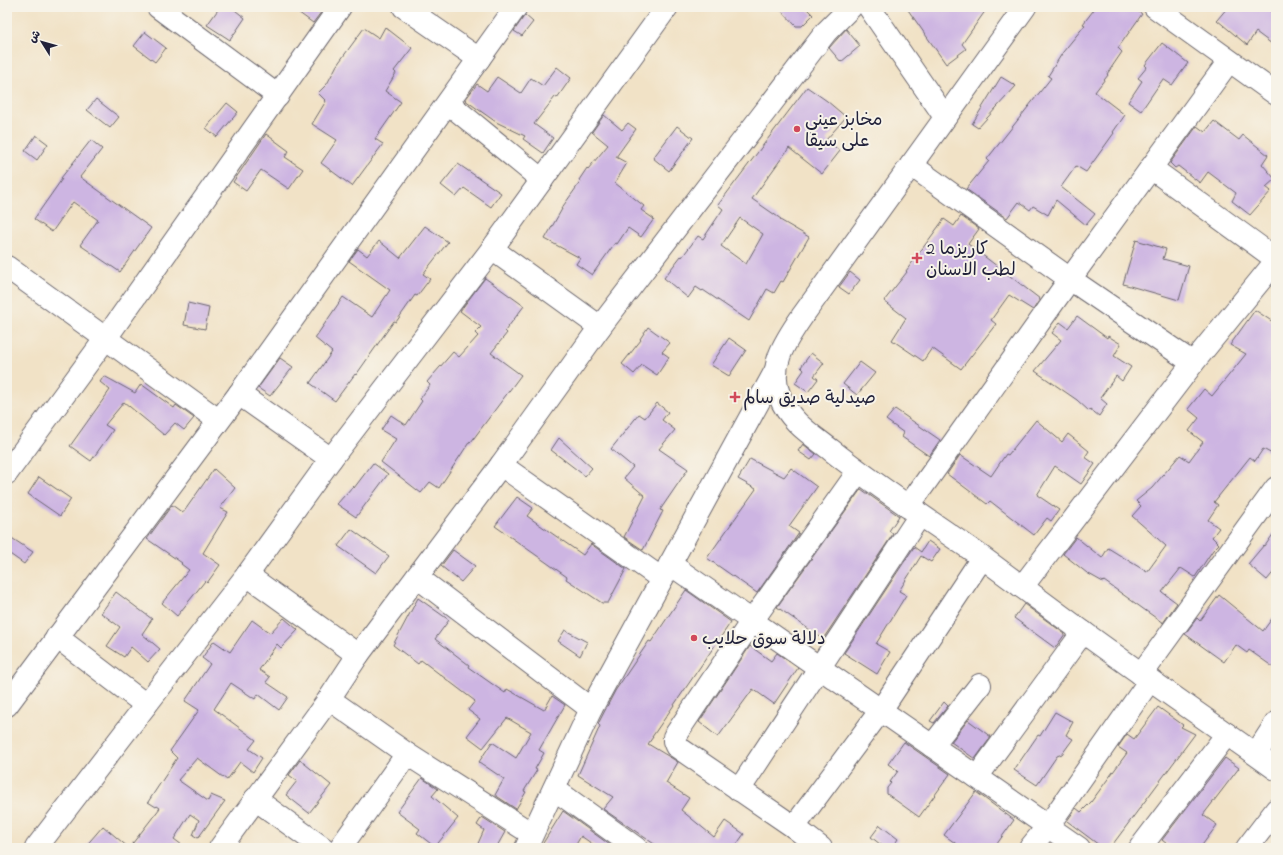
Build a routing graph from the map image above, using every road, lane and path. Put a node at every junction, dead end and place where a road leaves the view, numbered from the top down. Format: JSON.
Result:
{"nodes":[{"id":1,"x":340,"y":7,"type":"edge"},
{"id":2,"x":404,"y":7,"type":"edge"},
{"id":3,"x":516,"y":7,"type":"edge"},
{"id":4,"x":667,"y":7,"type":"edge"},
{"id":5,"x":850,"y":7,"type":"edge"},
{"id":6,"x":869,"y":7,"type":"edge"},
{"id":7,"x":1025,"y":7,"type":"edge"},
{"id":8,"x":1155,"y":7,"type":"edge"},
{"id":9,"x":163,"y":9,"type":"edge"},
{"id":10,"x":479,"y":59,"type":"junction"},
{"id":11,"x":1229,"y":60,"type":"junction"},
{"id":12,"x":1276,"y":94,"type":"edge"},
{"id":13,"x":278,"y":96,"type":"junction"},
{"id":14,"x":448,"y":103,"type":"junction"},
{"id":15,"x":945,"y":117,"type":"junction"},
{"id":16,"x":911,"y":165,"type":"junction"},
{"id":17,"x":1151,"y":168,"type":"junction"},
{"id":18,"x":542,"y":180,"type":"junction"},
{"id":19,"x":492,"y":249,"type":"junction"},
{"id":20,"x":1276,"y":260,"type":"edge"},
{"id":21,"x":7,"y":267,"type":"edge"},
{"id":22,"x":1070,"y":278,"type":"junction"},
{"id":23,"x":600,"y":327,"type":"junction"},
{"id":24,"x":106,"y":338,"type":"junction"},
{"id":25,"x":1193,"y":363,"type":"junction"},
{"id":26,"x":776,"y":370,"type":"junction"},
{"id":27,"x":239,"y":394,"type":"junction"},
{"id":28,"x":218,"y":420,"type":"junction"},
{"id":29,"x":331,"y":460,"type":"junction"},
{"id":30,"x":501,"y":465,"type":"junction"},
{"id":31,"x":858,"y":472,"type":"junction"},
{"id":32,"x":7,"y":473,"type":"edge"},
{"id":33,"x":1276,"y":488,"type":"edge"},
{"id":34,"x":914,"y":511,"type":"junction"},
{"id":35,"x":982,"y":558,"type":"junction"},
{"id":36,"x":666,"y":572,"type":"junction"},
{"id":37,"x":247,"y":575,"type":"junction"},
{"id":38,"x":417,"y":577,"type":"junction"},
{"id":39,"x":1022,"y":587,"type":"junction"},
{"id":40,"x":752,"y":621,"type":"junction"},
{"id":41,"x":1083,"y":632,"type":"junction"},
{"id":42,"x":57,"y":638,"type":"junction"},
{"id":43,"x":358,"y":656,"type":"junction"},
{"id":44,"x":819,"y":668,"type":"junction"},
{"id":45,"x":1145,"y":677,"type":"junction"},
{"id":46,"x":980,"y":685,"type":"dead end"},
{"id":47,"x":329,"y":699,"type":"junction"},
{"id":48,"x":7,"y":705,"type":"edge"},
{"id":49,"x":146,"y":705,"type":"junction"},
{"id":50,"x":591,"y":708,"type":"junction"},
{"id":51,"x":881,"y":710,"type":"junction"},
{"id":52,"x":1276,"y":723,"type":"edge"},
{"id":53,"x":1227,"y":734,"type":"junction"},
{"id":54,"x":932,"y":746,"type":"junction"},
{"id":55,"x":407,"y":754,"type":"junction"},
{"id":56,"x":1256,"y":754,"type":"junction"},
{"id":57,"x":1276,"y":769,"type":"edge"},
{"id":58,"x":977,"y":777,"type":"junction"},
{"id":59,"x":554,"y":789,"type":"junction"},
{"id":60,"x":739,"y":790,"type":"junction"},
{"id":61,"x":255,"y":799,"type":"junction"},
{"id":62,"x":1276,"y":810,"type":"edge"},
{"id":63,"x":1048,"y":826,"type":"junction"},
{"id":64,"x":794,"y":827,"type":"junction"},
{"id":65,"x":529,"y":841,"type":"edge"},
{"id":66,"x":818,"y":847,"type":"edge"},
{"id":67,"x":36,"y":848,"type":"edge"},
{"id":68,"x":220,"y":848,"type":"edge"},
{"id":69,"x":323,"y":848,"type":"edge"},
{"id":70,"x":340,"y":848,"type":"edge"},
{"id":71,"x":636,"y":848,"type":"edge"},
{"id":72,"x":1030,"y":848,"type":"edge"},
{"id":73,"x":1079,"y":848,"type":"edge"},
{"id":74,"x":1140,"y":848,"type":"edge"},
{"id":75,"x":1247,"y":848,"type":"edge"}],
"edges":[{"from":1,"to":13,"type":"street"},
{"from":2,"to":10,"type":"street"},
{"from":3,"to":10,"type":"street"},
{"from":4,"to":18,"type":"street"},
{"from":5,"to":23,"type":"street"},
{"from":6,"to":15,"type":"street"},
{"from":7,"to":15,"type":"street"},
{"from":8,"to":11,"type":"street"},
{"from":9,"to":13,"type":"street"},
{"from":10,"to":14,"type":"street"},
{"from":11,"to":12,"type":"street"},
{"from":11,"to":17,"type":"street"},
{"from":13,"to":24,"type":"street"},
{"from":14,"to":18,"type":"street"},
{"from":14,"to":27,"type":"street"},
{"from":15,"to":16,"type":"street"},
{"from":16,"to":22,"type":"street"},
{"from":16,"to":26,"type":"street"},
{"from":17,"to":20,"type":"street"},
{"from":17,"to":22,"type":"street"},
{"from":18,"to":19,"type":"street"},
{"from":19,"to":23,"type":"street"},
{"from":19,"to":29,"type":"street"},
{"from":20,"to":25,"type":"street"},
{"from":21,"to":24,"type":"street"},
{"from":22,"to":25,"type":"street"},
{"from":22,"to":34,"type":"street"},
{"from":23,"to":30,"type":"street"},
{"from":24,"to":28,"type":"street"},
{"from":24,"to":32,"type":"street"},
{"from":25,"to":39,"type":"street"},
{"from":26,"to":31,"type":"street"},
{"from":26,"to":36,"type":"street"},
{"from":27,"to":28,"type":"street"},
{"from":27,"to":29,"type":"street"},
{"from":28,"to":42,"type":"street"},
{"from":29,"to":37,"type":"street"},
{"from":30,"to":36,"type":"street"},
{"from":30,"to":38,"type":"street"},
{"from":31,"to":34,"type":"street"},
{"from":31,"to":40,"type":"street"},
{"from":33,"to":45,"type":"street"},
{"from":34,"to":35,"type":"street"},
{"from":34,"to":44,"type":"street"},
{"from":35,"to":39,"type":"street"},
{"from":35,"to":51,"type":"street"},
{"from":36,"to":40,"type":"street"},
{"from":36,"to":50,"type":"street"},
{"from":37,"to":43,"type":"street"},
{"from":37,"to":49,"type":"street"},
{"from":38,"to":43,"type":"street"},
{"from":38,"to":50,"type":"street"},
{"from":39,"to":41,"type":"street"},
{"from":40,"to":44,"type":"street"},
{"from":40,"to":60,"type":"street"},
{"from":41,"to":45,"type":"street"},
{"from":41,"to":58,"type":"street"},
{"from":42,"to":48,"type":"street"},
{"from":42,"to":49,"type":"street"},
{"from":43,"to":47,"type":"street"},
{"from":44,"to":51,"type":"street"},
{"from":44,"to":60,"type":"street"},
{"from":45,"to":53,"type":"street"},
{"from":45,"to":63,"type":"street"},
{"from":46,"to":54,"type":"street"},
{"from":47,"to":55,"type":"street"},
{"from":47,"to":61,"type":"street"},
{"from":49,"to":67,"type":"street"},
{"from":50,"to":59,"type":"street"},
{"from":51,"to":54,"type":"street"},
{"from":51,"to":64,"type":"street"},
{"from":52,"to":56,"type":"street"},
{"from":53,"to":56,"type":"street"},
{"from":53,"to":74,"type":"street"},
{"from":54,"to":58,"type":"street"},
{"from":55,"to":65,"type":"street"},
{"from":55,"to":70,"type":"street"},
{"from":56,"to":57,"type":"street"},
{"from":58,"to":63,"type":"street"},
{"from":59,"to":65,"type":"street"},
{"from":59,"to":71,"type":"street"},
{"from":60,"to":64,"type":"street"},
{"from":61,"to":68,"type":"street"},
{"from":61,"to":69,"type":"street"},
{"from":62,"to":75,"type":"street"},
{"from":63,"to":72,"type":"street"},
{"from":63,"to":73,"type":"street"},
{"from":64,"to":66,"type":"street"}]}
